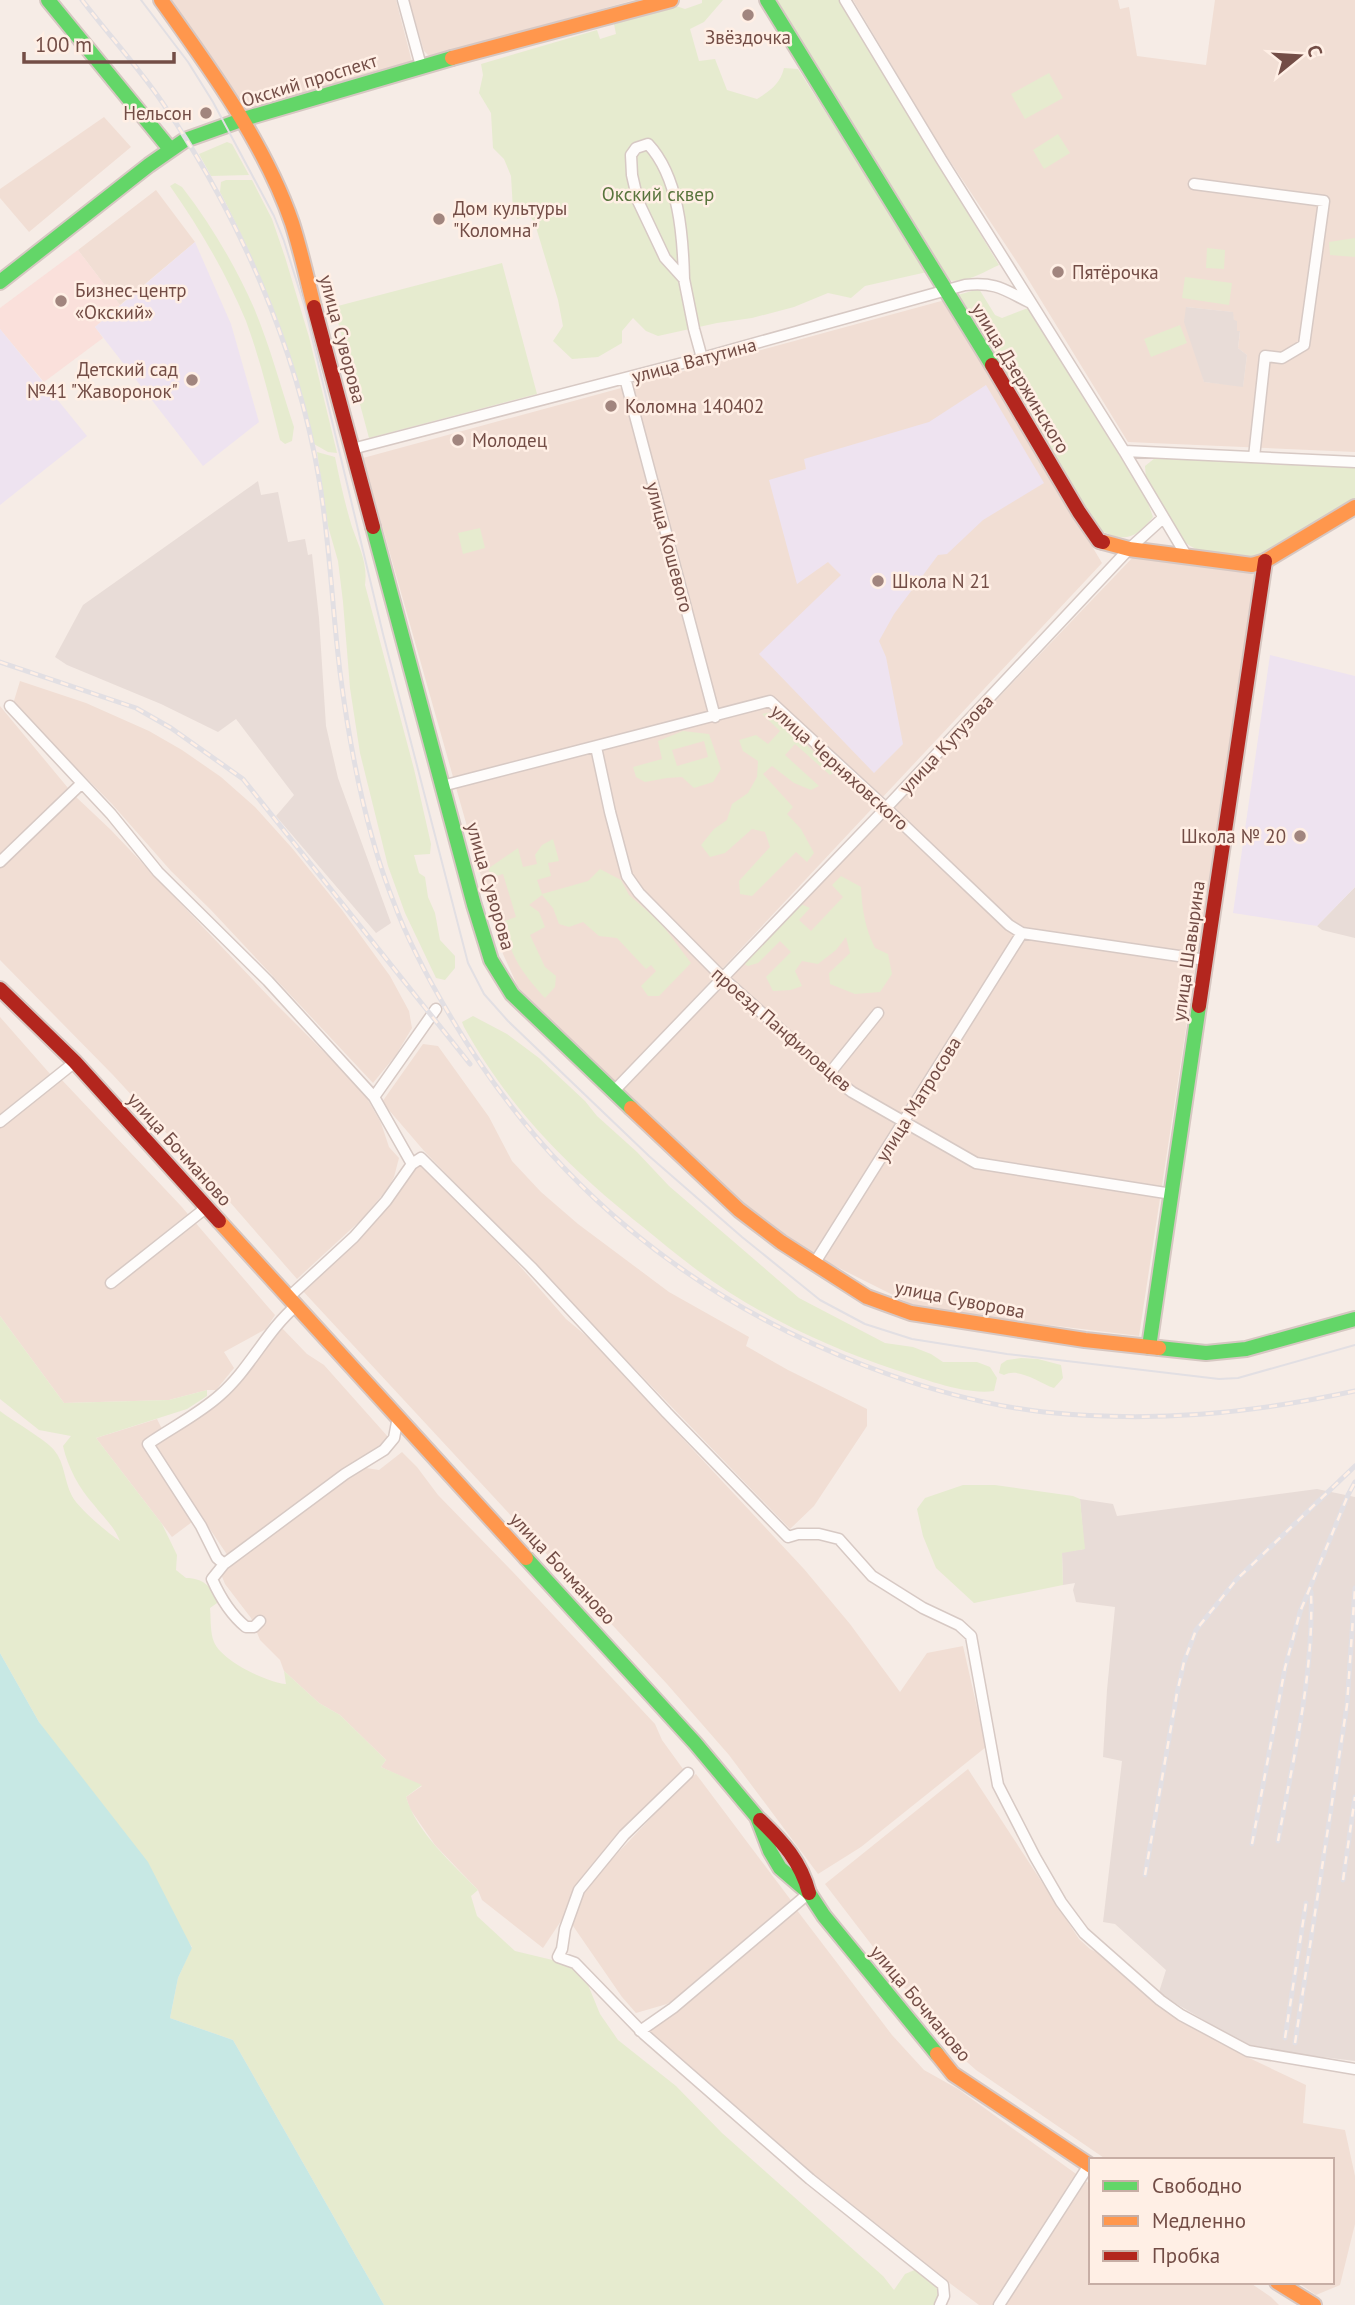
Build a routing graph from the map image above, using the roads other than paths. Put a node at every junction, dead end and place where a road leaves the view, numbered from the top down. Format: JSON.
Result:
{"nodes":[{"id":1,"x":48,"y":0,"type":"edge"},
{"id":2,"x":160,"y":0,"type":"edge"},
{"id":3,"x":403,"y":0,"type":"edge"},
{"id":4,"x":671,"y":0,"type":"edge"},
{"id":5,"x":768,"y":0,"type":"edge"},
{"id":6,"x":845,"y":0,"type":"edge"},
{"id":7,"x":421,"y":66,"type":"junction"},
{"id":8,"x":240,"y":120,"type":"junction"},
{"id":9,"x":170,"y":149,"type":"junction"},
{"id":10,"x":1194,"y":184,"type":"dead end"},
{"id":11,"x":684,"y":279,"type":"junction"},
{"id":12,"x":0,"y":282,"type":"edge"},
{"id":13,"x":946,"y":291,"type":"junction"},
{"id":14,"x":1032,"y":304,"type":"junction"},
{"id":15,"x":702,"y":358,"type":"junction"},
{"id":16,"x":625,"y":378,"type":"junction"},
{"id":17,"x":352,"y":449,"type":"junction"},
{"id":18,"x":1124,"y":451,"type":"junction"},
{"id":19,"x":1254,"y":457,"type":"junction"},
{"id":20,"x":1355,"y":462,"type":"edge"},
{"id":21,"x":1355,"y":507,"type":"edge"},
{"id":22,"x":1163,"y":518,"type":"junction"},
{"id":23,"x":1129,"y":549,"type":"junction"},
{"id":24,"x":1186,"y":555,"type":"junction"},
{"id":25,"x":1265,"y":561,"type":"junction"},
{"id":26,"x":10,"y":706,"type":"dead end"},
{"id":27,"x":715,"y":717,"type":"junction"},
{"id":28,"x":596,"y":747,"type":"junction"},
{"id":29,"x":82,"y":783,"type":"junction"},
{"id":30,"x":442,"y":786,"type":"junction"},
{"id":31,"x":887,"y":808,"type":"junction"},
{"id":32,"x":0,"y":862,"type":"edge"},
{"id":33,"x":1022,"y":933,"type":"junction"},
{"id":34,"x":1206,"y":960,"type":"junction"},
{"id":35,"x":723,"y":978,"type":"junction"},
{"id":36,"x":0,"y":989,"type":"edge"},
{"id":37,"x":436,"y":1009,"type":"dead end"},
{"id":38,"x":878,"y":1013,"type":"dead end"},
{"id":39,"x":75,"y":1062,"type":"junction"},
{"id":40,"x":829,"y":1074,"type":"junction"},
{"id":41,"x":613,"y":1092,"type":"junction"},
{"id":42,"x":374,"y":1097,"type":"junction"},
{"id":43,"x":904,"y":1120,"type":"junction"},
{"id":44,"x":0,"y":1122,"type":"edge"},
{"id":45,"x":412,"y":1164,"type":"junction"},
{"id":46,"x":1172,"y":1194,"type":"junction"},
{"id":47,"x":206,"y":1207,"type":"junction"},
{"id":48,"x":814,"y":1264,"type":"junction"},
{"id":49,"x":111,"y":1283,"type":"dead end"},
{"id":50,"x":293,"y":1301,"type":"junction"},
{"id":51,"x":1355,"y":1319,"type":"edge"},
{"id":52,"x":1150,"y":1348,"type":"junction"},
{"id":53,"x":398,"y":1417,"type":"junction"},
{"id":54,"x":224,"y":1564,"type":"junction"},
{"id":55,"x":260,"y":1620,"type":"dead end"},
{"id":56,"x":688,"y":1773,"type":"dead end"},
{"id":57,"x":809,"y":1893,"type":"junction"},
{"id":58,"x":640,"y":2031,"type":"junction"},
{"id":59,"x":1355,"y":2069,"type":"edge"},
{"id":60,"x":1089,"y":2165,"type":"edge"},
{"id":61,"x":1089,"y":2168,"type":"edge"},
{"id":62,"x":1280,"y":2284,"type":"edge"},
{"id":63,"x":940,"y":2305,"type":"edge"},
{"id":64,"x":999,"y":2305,"type":"edge"},
{"id":65,"x":1314,"y":2305,"type":"edge"}],
"edges":[{"from":1,"to":9,"type":"street"},
{"from":2,"to":8,"type":"street","name":"улица Суворова"},
{"from":3,"to":7,"type":"street"},
{"from":4,"to":7,"type":"street","name":"Окский проспект"},
{"from":5,"to":13,"type":"street","name":"улица Дзержинского"},
{"from":6,"to":14,"type":"street"},
{"from":7,"to":8,"type":"street","name":"Окский проспект"},
{"from":8,"to":9,"type":"street","name":"Окский проспект"},
{"from":8,"to":17,"type":"street","name":"улица Суворова"},
{"from":9,"to":12,"type":"street","name":"Окский проспект"},
{"from":10,"to":19,"type":"street"},
{"from":11,"to":11,"type":"street"},
{"from":11,"to":15,"type":"street"},
{"from":13,"to":14,"type":"street","name":"улица Ватутина"},
{"from":13,"to":15,"type":"street","name":"улица Ватутина"},
{"from":13,"to":23,"type":"street","name":"улица Дзержинского"},
{"from":14,"to":18,"type":"street"},
{"from":15,"to":16,"type":"street","name":"улица Ватутина"},
{"from":16,"to":17,"type":"street","name":"улица Ватутина"},
{"from":16,"to":27,"type":"street","name":"улица Кошевого"},
{"from":17,"to":30,"type":"street","name":"улица Суворова"},
{"from":18,"to":19,"type":"street"},
{"from":18,"to":22,"type":"street"},
{"from":19,"to":20,"type":"street"},
{"from":21,"to":25,"type":"street","name":"улица Дзержинского"},
{"from":22,"to":23,"type":"street","name":"улица Кутузова"},
{"from":22,"to":24,"type":"street"},
{"from":23,"to":24,"type":"street","name":"улица Дзержинского"},
{"from":23,"to":31,"type":"street","name":"улица Кутузова"},
{"from":24,"to":25,"type":"street","name":"улица Дзержинского"},
{"from":25,"to":34,"type":"street","name":"улица Шавырина"},
{"from":26,"to":29,"type":"street"},
{"from":27,"to":28,"type":"street","name":"улица Черняховского"},
{"from":27,"to":31,"type":"street","name":"улица Черняховского"},
{"from":28,"to":30,"type":"street","name":"улица Черняховского"},
{"from":28,"to":35,"type":"street","name":"проезд Панфиловцев"},
{"from":29,"to":32,"type":"street"},
{"from":29,"to":42,"type":"street"},
{"from":30,"to":41,"type":"street","name":"улица Суворова"},
{"from":31,"to":33,"type":"street","name":"улица Черняховского"},
{"from":31,"to":35,"type":"street","name":"улица Кутузова"},
{"from":33,"to":34,"type":"street"},
{"from":33,"to":43,"type":"street","name":"улица Матросова"},
{"from":34,"to":46,"type":"street","name":"улица Шавырина"},
{"from":35,"to":40,"type":"street","name":"проезд Панфиловцев"},
{"from":35,"to":41,"type":"street","name":"улица Кутузова"},
{"from":36,"to":39,"type":"street","name":"улица Бочманово"},
{"from":37,"to":42,"type":"street"},
{"from":38,"to":40,"type":"street"},
{"from":39,"to":44,"type":"street"},
{"from":39,"to":47,"type":"street","name":"улица Бочманово"},
{"from":40,"to":43,"type":"street","name":"проезд Панфиловцев"},
{"from":41,"to":48,"type":"street","name":"улица Суворова"},
{"from":42,"to":45,"type":"street"},
{"from":43,"to":46,"type":"street","name":"проезд Панфиловцев"},
{"from":43,"to":48,"type":"street","name":"улица Матросова"},
{"from":45,"to":50,"type":"street"},
{"from":45,"to":59,"type":"street"},
{"from":46,"to":52,"type":"street","name":"улица Шавырина"},
{"from":47,"to":49,"type":"street"},
{"from":47,"to":50,"type":"street","name":"улица Бочманово"},
{"from":48,"to":52,"type":"street","name":"улица Суворова"},
{"from":50,"to":53,"type":"street","name":"улица Бочманово"},
{"from":50,"to":54,"type":"street"},
{"from":51,"to":52,"type":"street","name":"улица Суворова"},
{"from":53,"to":54,"type":"street"},
{"from":53,"to":57,"type":"street","name":"улица Бочманово"},
{"from":54,"to":55,"type":"street"},
{"from":56,"to":58,"type":"street"},
{"from":57,"to":58,"type":"street"},
{"from":57,"to":60,"type":"street","name":"улица Бочманово"},
{"from":58,"to":63,"type":"street"},
{"from":61,"to":64,"type":"street"},
{"from":62,"to":65,"type":"street"}]}
